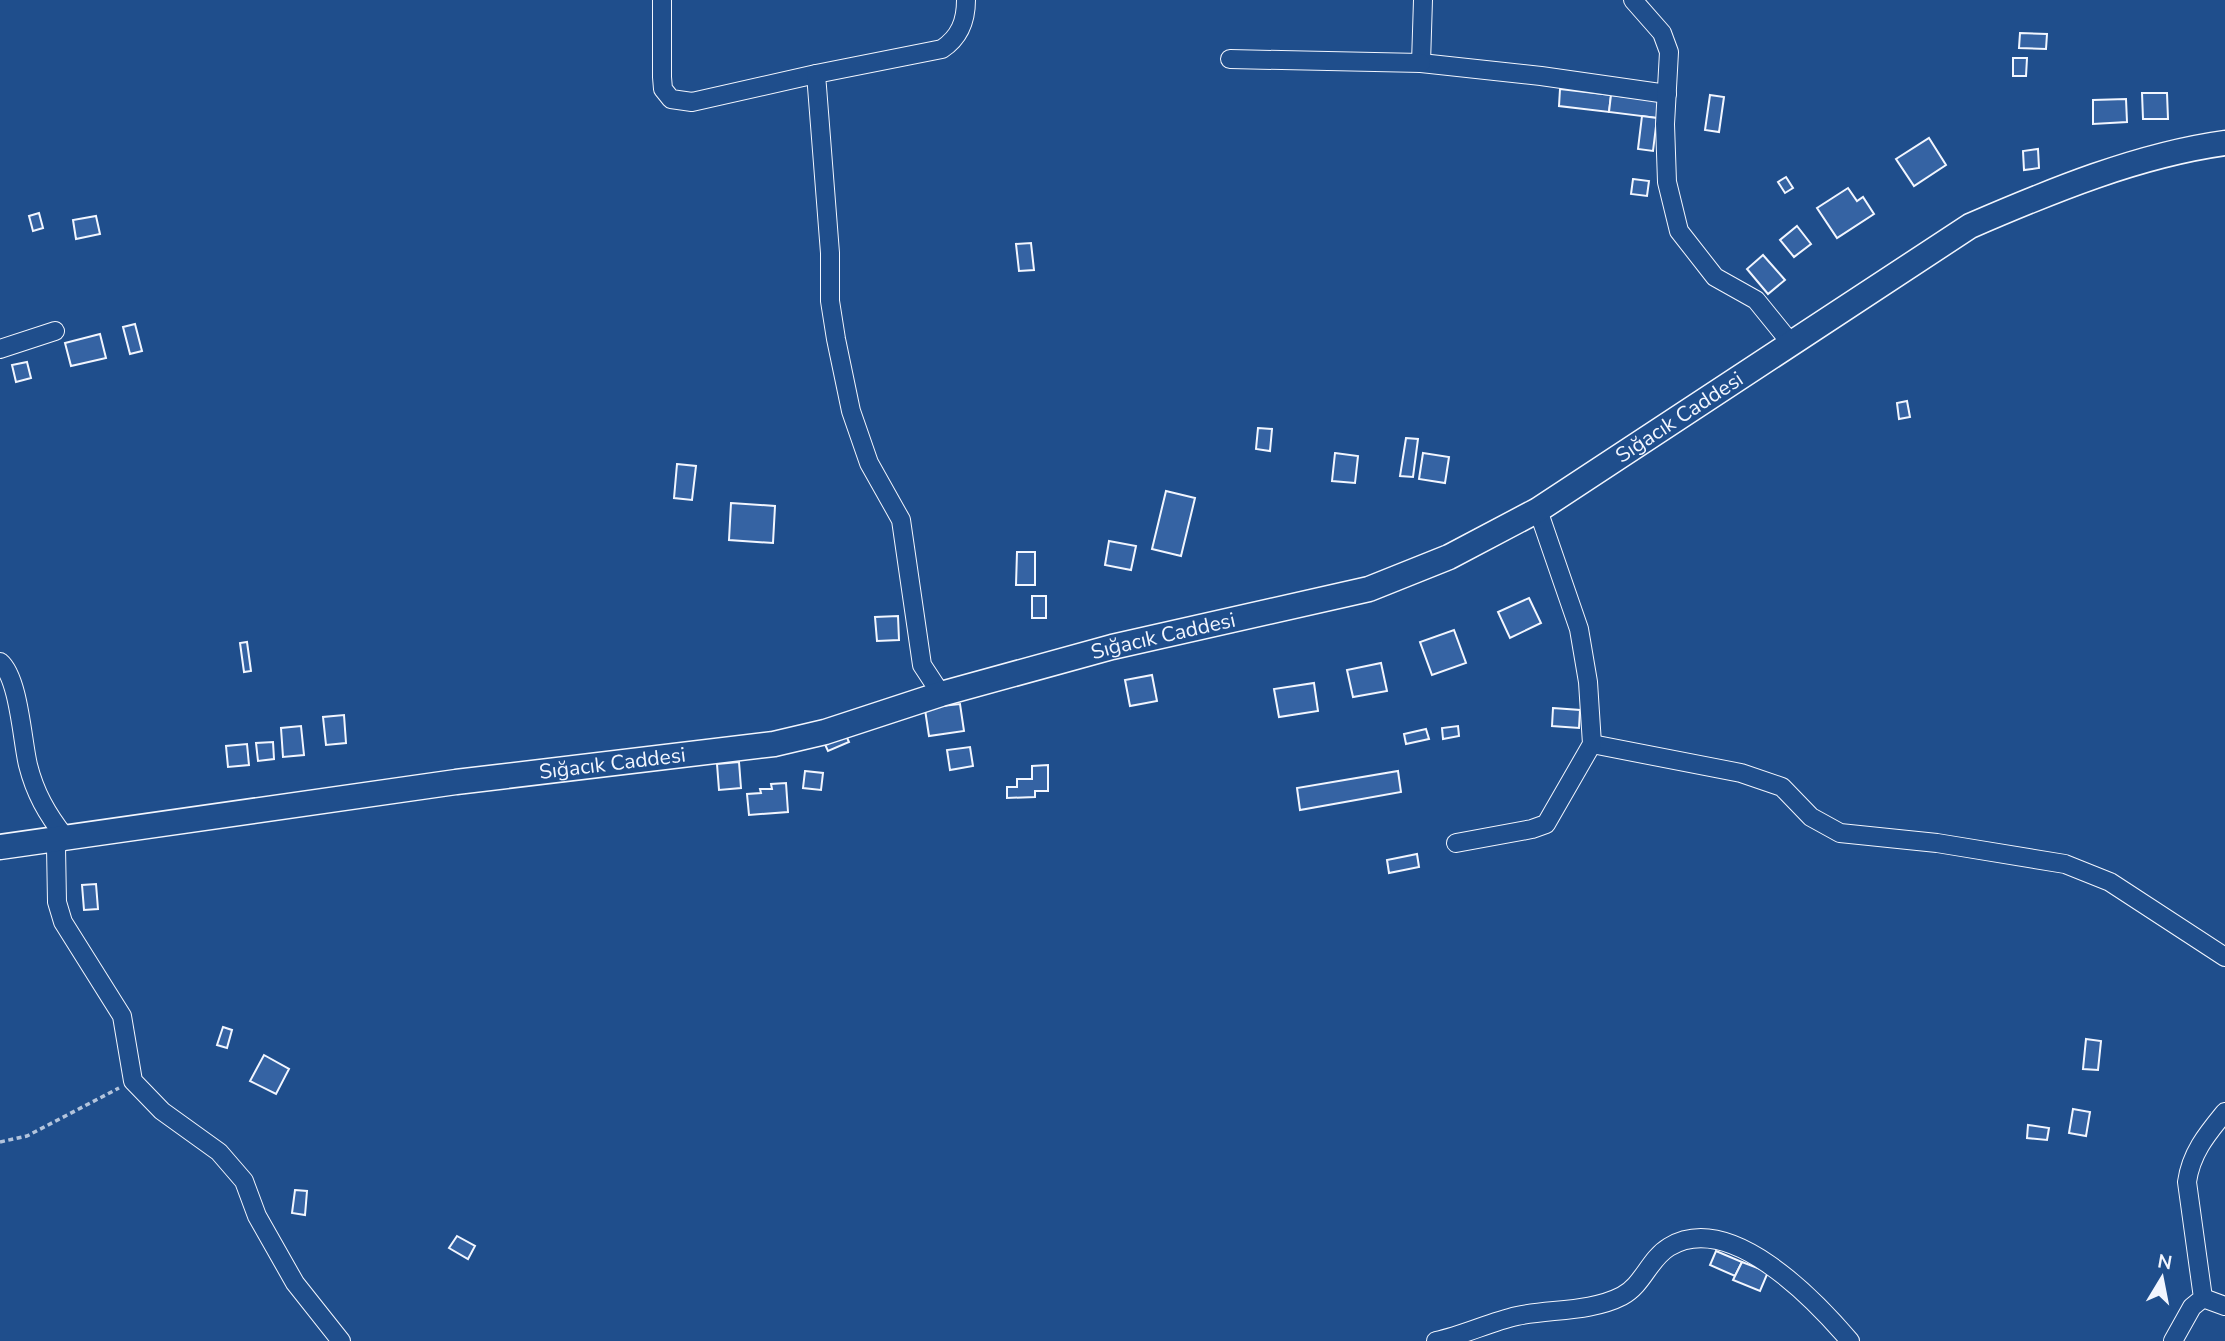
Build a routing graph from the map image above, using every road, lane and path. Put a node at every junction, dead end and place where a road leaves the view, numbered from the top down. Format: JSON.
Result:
{"nodes":[{"id":1,"x":662,"y":0,"type":"edge"},
{"id":2,"x":965,"y":0,"type":"edge"},
{"id":3,"x":1423,"y":0,"type":"edge"},
{"id":4,"x":1633,"y":0,"type":"edge"},
{"id":5,"x":1230,"y":59,"type":"dead end"},
{"id":6,"x":1422,"y":63,"type":"junction"},
{"id":7,"x":816,"y":74,"type":"junction"},
{"id":8,"x":1667,"y":94,"type":"junction"},
{"id":9,"x":2225,"y":144,"type":"edge"},
{"id":10,"x":55,"y":331,"type":"dead end"},
{"id":11,"x":1790,"y":342,"type":"junction"},
{"id":12,"x":0,"y":349,"type":"edge"},
{"id":13,"x":1538,"y":510,"type":"junction"},
{"id":14,"x":0,"y":662,"type":"edge"},
{"id":15,"x":941,"y":694,"type":"junction"},
{"id":16,"x":1592,"y":744,"type":"junction"},
{"id":17,"x":65,"y":837,"type":"junction"},
{"id":18,"x":1455,"y":843,"type":"dead end"},
{"id":19,"x":0,"y":846,"type":"edge"},
{"id":20,"x":2225,"y":957,"type":"edge"},
{"id":21,"x":133,"y":1081,"type":"junction"},
{"id":22,"x":2225,"y":1112,"type":"edge"},
{"id":23,"x":0,"y":1142,"type":"edge"},
{"id":24,"x":2203,"y":1298,"type":"junction"},
{"id":25,"x":2225,"y":1306,"type":"edge"},
{"id":26,"x":341,"y":1341,"type":"edge"},
{"id":27,"x":1436,"y":1341,"type":"edge"},
{"id":28,"x":1850,"y":1341,"type":"edge"},
{"id":29,"x":2173,"y":1341,"type":"edge"}],
"edges":[{"from":1,"to":7,"type":"street"},
{"from":2,"to":7,"type":"street"},
{"from":3,"to":6,"type":"street"},
{"from":4,"to":8,"type":"street"},
{"from":5,"to":6,"type":"street"},
{"from":6,"to":8,"type":"street"},
{"from":7,"to":15,"type":"street"},
{"from":8,"to":11,"type":"street"},
{"from":9,"to":11,"type":"main road","name":"Sığacık Caddesi"},
{"from":10,"to":12,"type":"street"},
{"from":11,"to":13,"type":"main road","name":"Sığacık Caddesi"},
{"from":13,"to":15,"type":"main road","name":"Sığacık Caddesi"},
{"from":13,"to":16,"type":"street"},
{"from":14,"to":17,"type":"street"},
{"from":15,"to":17,"type":"main road","name":"Sığacık Caddesi"},
{"from":16,"to":18,"type":"street"},
{"from":16,"to":20,"type":"street"},
{"from":17,"to":19,"type":"main road","name":"Sığacık Caddesi"},
{"from":17,"to":21,"type":"street"},
{"from":21,"to":23,"type":"path"},
{"from":21,"to":26,"type":"street"},
{"from":22,"to":24,"type":"street"},
{"from":24,"to":25,"type":"street"},
{"from":24,"to":29,"type":"street"},
{"from":27,"to":28,"type":"street"}]}
